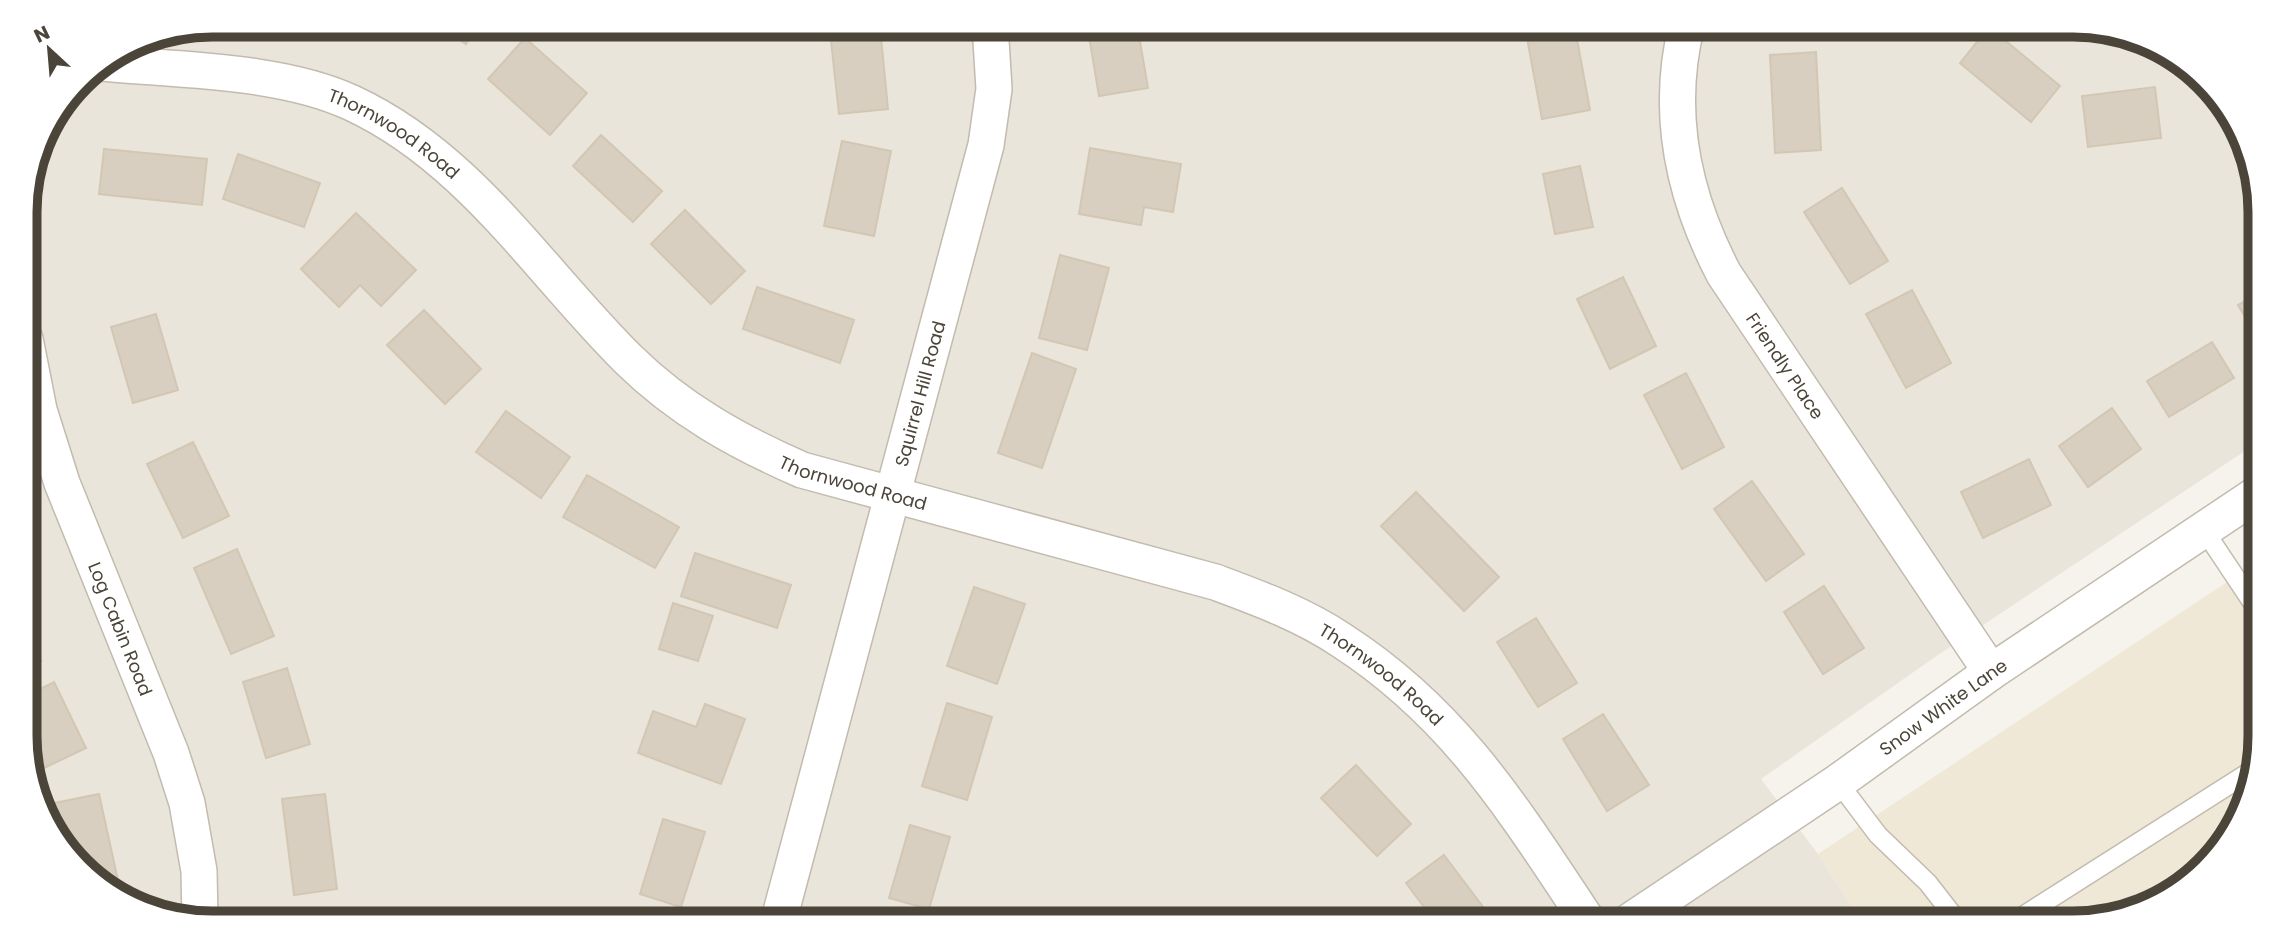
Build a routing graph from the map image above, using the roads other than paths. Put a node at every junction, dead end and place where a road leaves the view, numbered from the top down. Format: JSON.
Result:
{"nodes":[{"id":1,"x":991,"y":37,"type":"edge"},
{"id":2,"x":1684,"y":37,"type":"edge"},
{"id":3,"x":117,"y":64,"type":"edge"},
{"id":4,"x":37,"y":405,"type":"edge"},
{"id":5,"x":895,"y":496,"type":"junction"},
{"id":6,"x":2248,"y":500,"type":"edge"},
{"id":7,"x":2204,"y":530,"type":"junction"},
{"id":8,"x":2248,"y":596,"type":"edge"},
{"id":9,"x":1991,"y":672,"type":"junction"},
{"id":10,"x":2243,"y":776,"type":"edge"},
{"id":11,"x":1838,"y":782,"type":"junction"},
{"id":12,"x":201,"y":911,"type":"edge"},
{"id":13,"x":781,"y":911,"type":"edge"},
{"id":14,"x":1582,"y":911,"type":"edge"},
{"id":15,"x":1644,"y":911,"type":"edge"},
{"id":16,"x":1950,"y":911,"type":"edge"},
{"id":17,"x":2031,"y":911,"type":"edge"}],
"edges":[{"from":1,"to":5,"type":"street","name":"Squirrel Hill Road"},
{"from":2,"to":9,"type":"street","name":"Friendly Place"},
{"from":3,"to":5,"type":"street","name":"Thornwood Road"},
{"from":4,"to":12,"type":"street","name":"Log Cabin Road"},
{"from":5,"to":13,"type":"street","name":"Squirrel Hill Road"},
{"from":5,"to":14,"type":"street","name":"Thornwood Road"},
{"from":6,"to":7,"type":"street","name":"Snow White Lane"},
{"from":7,"to":8,"type":"lane"},
{"from":7,"to":9,"type":"street","name":"Snow White Lane"},
{"from":9,"to":11,"type":"street","name":"Snow White Lane"},
{"from":10,"to":17,"type":"lane"},
{"from":11,"to":15,"type":"street","name":"Snow White Lane"},
{"from":11,"to":16,"type":"lane"}]}
